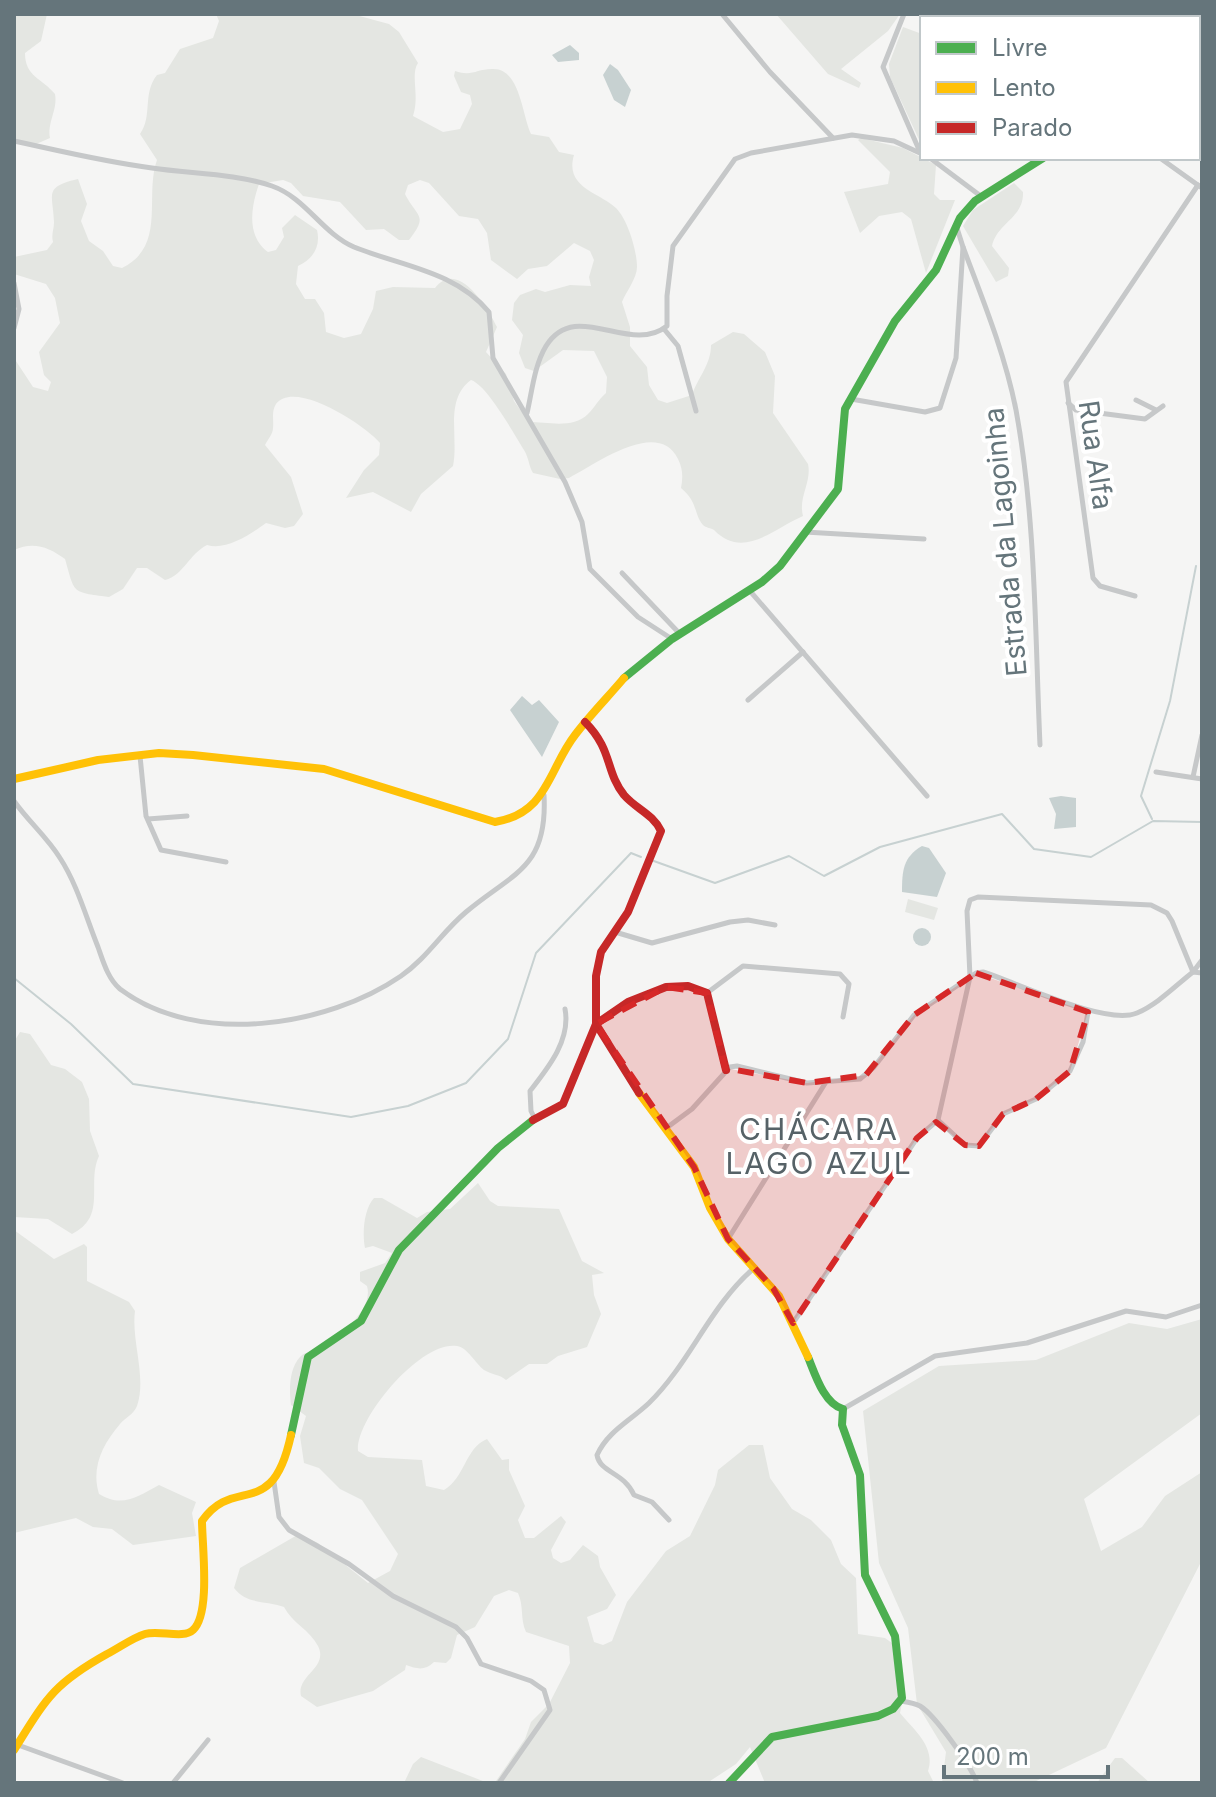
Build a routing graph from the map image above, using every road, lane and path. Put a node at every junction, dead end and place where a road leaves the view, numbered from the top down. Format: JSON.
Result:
{"nodes":[{"id":1,"x":904,"y":14,"type":"edge"},
{"id":2,"x":723,"y":15,"type":"edge"},
{"id":3,"x":834,"y":138,"type":"junction"},
{"id":4,"x":14,"y":141,"type":"edge"},
{"id":5,"x":920,"y":151,"type":"edge"},
{"id":6,"x":920,"y":153,"type":"edge"},
{"id":7,"x":933,"y":160,"type":"edge"},
{"id":8,"x":1040,"y":160,"type":"edge"},
{"id":9,"x":1163,"y":160,"type":"edge"},
{"id":10,"x":1200,"y":186,"type":"edge"},
{"id":11,"x":982,"y":197,"type":"junction"},
{"id":12,"x":956,"y":225,"type":"junction"},
{"id":13,"x":963,"y":247,"type":"junction"},
{"id":14,"x":14,"y":283,"type":"edge"},
{"id":15,"x":14,"y":328,"type":"edge"},
{"id":16,"x":664,"y":329,"type":"junction"},
{"id":17,"x":850,"y":399,"type":"junction"},
{"id":18,"x":1136,"y":400,"type":"dead end"},
{"id":19,"x":1068,"y":402,"type":"junction"},
{"id":20,"x":1163,"y":406,"type":"dead end"},
{"id":21,"x":1156,"y":410,"type":"junction"},
{"id":22,"x":696,"y":411,"type":"dead end"},
{"id":23,"x":527,"y":414,"type":"junction"},
{"id":24,"x":803,"y":532,"type":"junction"},
{"id":25,"x":924,"y":539,"type":"dead end"},
{"id":26,"x":622,"y":573,"type":"dead end"},
{"id":27,"x":750,"y":591,"type":"junction"},
{"id":28,"x":1135,"y":596,"type":"dead end"},
{"id":29,"x":676,"y":636,"type":"junction"},
{"id":30,"x":803,"y":652,"type":"junction"},
{"id":31,"x":748,"y":700,"type":"dead end"},
{"id":32,"x":585,"y":722,"type":"junction"},
{"id":33,"x":1202,"y":735,"type":"edge"},
{"id":34,"x":1040,"y":745,"type":"dead end"},
{"id":35,"x":140,"y":755,"type":"junction"},
{"id":36,"x":1156,"y":772,"type":"dead end"},
{"id":37,"x":1193,"y":777,"type":"junction"},
{"id":38,"x":14,"y":779,"type":"edge"},
{"id":39,"x":1202,"y":779,"type":"edge"},
{"id":40,"x":544,"y":794,"type":"junction"},
{"id":41,"x":927,"y":796,"type":"dead end"},
{"id":42,"x":14,"y":801,"type":"edge"},
{"id":43,"x":187,"y":816,"type":"dead end"},
{"id":44,"x":148,"y":819,"type":"junction"},
{"id":45,"x":226,"y":862,"type":"dead end"},
{"id":46,"x":775,"y":925,"type":"dead end"},
{"id":47,"x":615,"y":932,"type":"junction"},
{"id":48,"x":1202,"y":960,"type":"edge"},
{"id":49,"x":1193,"y":972,"type":"junction"},
{"id":50,"x":1202,"y":973,"type":"edge"},
{"id":51,"x":970,"y":977,"type":"junction"},
{"id":52,"x":707,"y":993,"type":"junction"},
{"id":53,"x":565,"y":1009,"type":"dead end"},
{"id":54,"x":1088,"y":1012,"type":"junction"},
{"id":55,"x":843,"y":1017,"type":"dead end"},
{"id":56,"x":596,"y":1024,"type":"junction"},
{"id":57,"x":726,"y":1070,"type":"junction"},
{"id":58,"x":826,"y":1082,"type":"junction"},
{"id":59,"x":535,"y":1119,"type":"junction"},
{"id":60,"x":938,"y":1120,"type":"junction"},
{"id":61,"x":665,"y":1129,"type":"junction"},
{"id":62,"x":728,"y":1239,"type":"junction"},
{"id":63,"x":753,"y":1269,"type":"junction"},
{"id":64,"x":1202,"y":1305,"type":"edge"},
{"id":65,"x":793,"y":1323,"type":"junction"},
{"id":66,"x":843,"y":1409,"type":"junction"},
{"id":67,"x":273,"y":1480,"type":"junction"},
{"id":68,"x":669,"y":1520,"type":"dead end"},
{"id":69,"x":901,"y":1701,"type":"junction"},
{"id":70,"x":208,"y":1740,"type":"dead end"},
{"id":71,"x":16,"y":1748,"type":"edge"},
{"id":72,"x":123,"y":1783,"type":"edge"},
{"id":73,"x":173,"y":1783,"type":"edge"},
{"id":74,"x":499,"y":1783,"type":"edge"},
{"id":75,"x":729,"y":1783,"type":"edge"},
{"id":76,"x":977,"y":1783,"type":"edge"}],
"edges":[{"from":1,"to":5,"type":"street"},
{"from":2,"to":3,"type":"street"},
{"from":3,"to":6,"type":"street"},
{"from":3,"to":16,"type":"street"},
{"from":4,"to":23,"type":"street"},
{"from":7,"to":11,"type":"street"},
{"from":8,"to":11,"type":"street"},
{"from":9,"to":10,"type":"street"},
{"from":10,"to":19,"type":"street","name":"Rua Alfa"},
{"from":11,"to":12,"type":"street"},
{"from":12,"to":13,"type":"street","name":"Estrada da Lagoinha"},
{"from":12,"to":17,"type":"street"},
{"from":13,"to":17,"type":"street"},
{"from":13,"to":34,"type":"street","name":"Estrada da Lagoinha"},
{"from":14,"to":15,"type":"street"},
{"from":16,"to":22,"type":"street"},
{"from":16,"to":23,"type":"street"},
{"from":17,"to":24,"type":"street"},
{"from":18,"to":21,"type":"street"},
{"from":19,"to":21,"type":"street"},
{"from":19,"to":28,"type":"street","name":"Rua Alfa"},
{"from":20,"to":21,"type":"street"},
{"from":23,"to":29,"type":"street"},
{"from":24,"to":25,"type":"street"},
{"from":24,"to":27,"type":"street"},
{"from":26,"to":29,"type":"street"},
{"from":27,"to":29,"type":"street"},
{"from":27,"to":30,"type":"street"},
{"from":29,"to":32,"type":"street"},
{"from":30,"to":31,"type":"street"},
{"from":30,"to":41,"type":"street"},
{"from":32,"to":40,"type":"street"},
{"from":32,"to":47,"type":"street"},
{"from":33,"to":37,"type":"street"},
{"from":35,"to":38,"type":"street"},
{"from":35,"to":40,"type":"street"},
{"from":35,"to":44,"type":"street"},
{"from":36,"to":37,"type":"street"},
{"from":37,"to":39,"type":"street"},
{"from":40,"to":42,"type":"street"},
{"from":43,"to":44,"type":"street"},
{"from":44,"to":45,"type":"street"},
{"from":46,"to":47,"type":"street"},
{"from":47,"to":56,"type":"street"},
{"from":48,"to":49,"type":"street"},
{"from":49,"to":50,"type":"street"},
{"from":49,"to":51,"type":"street"},
{"from":49,"to":54,"type":"street"},
{"from":51,"to":54,"type":"street"},
{"from":51,"to":58,"type":"street"},
{"from":51,"to":60,"type":"street"},
{"from":52,"to":55,"type":"street"},
{"from":52,"to":56,"type":"street"},
{"from":52,"to":57,"type":"street"},
{"from":53,"to":59,"type":"street"},
{"from":54,"to":60,"type":"street"},
{"from":56,"to":59,"type":"street"},
{"from":56,"to":61,"type":"street"},
{"from":57,"to":58,"type":"street"},
{"from":57,"to":61,"type":"street"},
{"from":58,"to":62,"type":"street"},
{"from":59,"to":67,"type":"street"},
{"from":60,"to":65,"type":"street"},
{"from":61,"to":62,"type":"street"},
{"from":62,"to":63,"type":"street"},
{"from":63,"to":65,"type":"street"},
{"from":63,"to":68,"type":"street"},
{"from":64,"to":66,"type":"street"},
{"from":65,"to":66,"type":"street"},
{"from":66,"to":69,"type":"street"},
{"from":67,"to":71,"type":"street"},
{"from":67,"to":74,"type":"street"},
{"from":69,"to":75,"type":"street"},
{"from":69,"to":76,"type":"street"},
{"from":70,"to":73,"type":"street"},
{"from":71,"to":72,"type":"street"}]}
